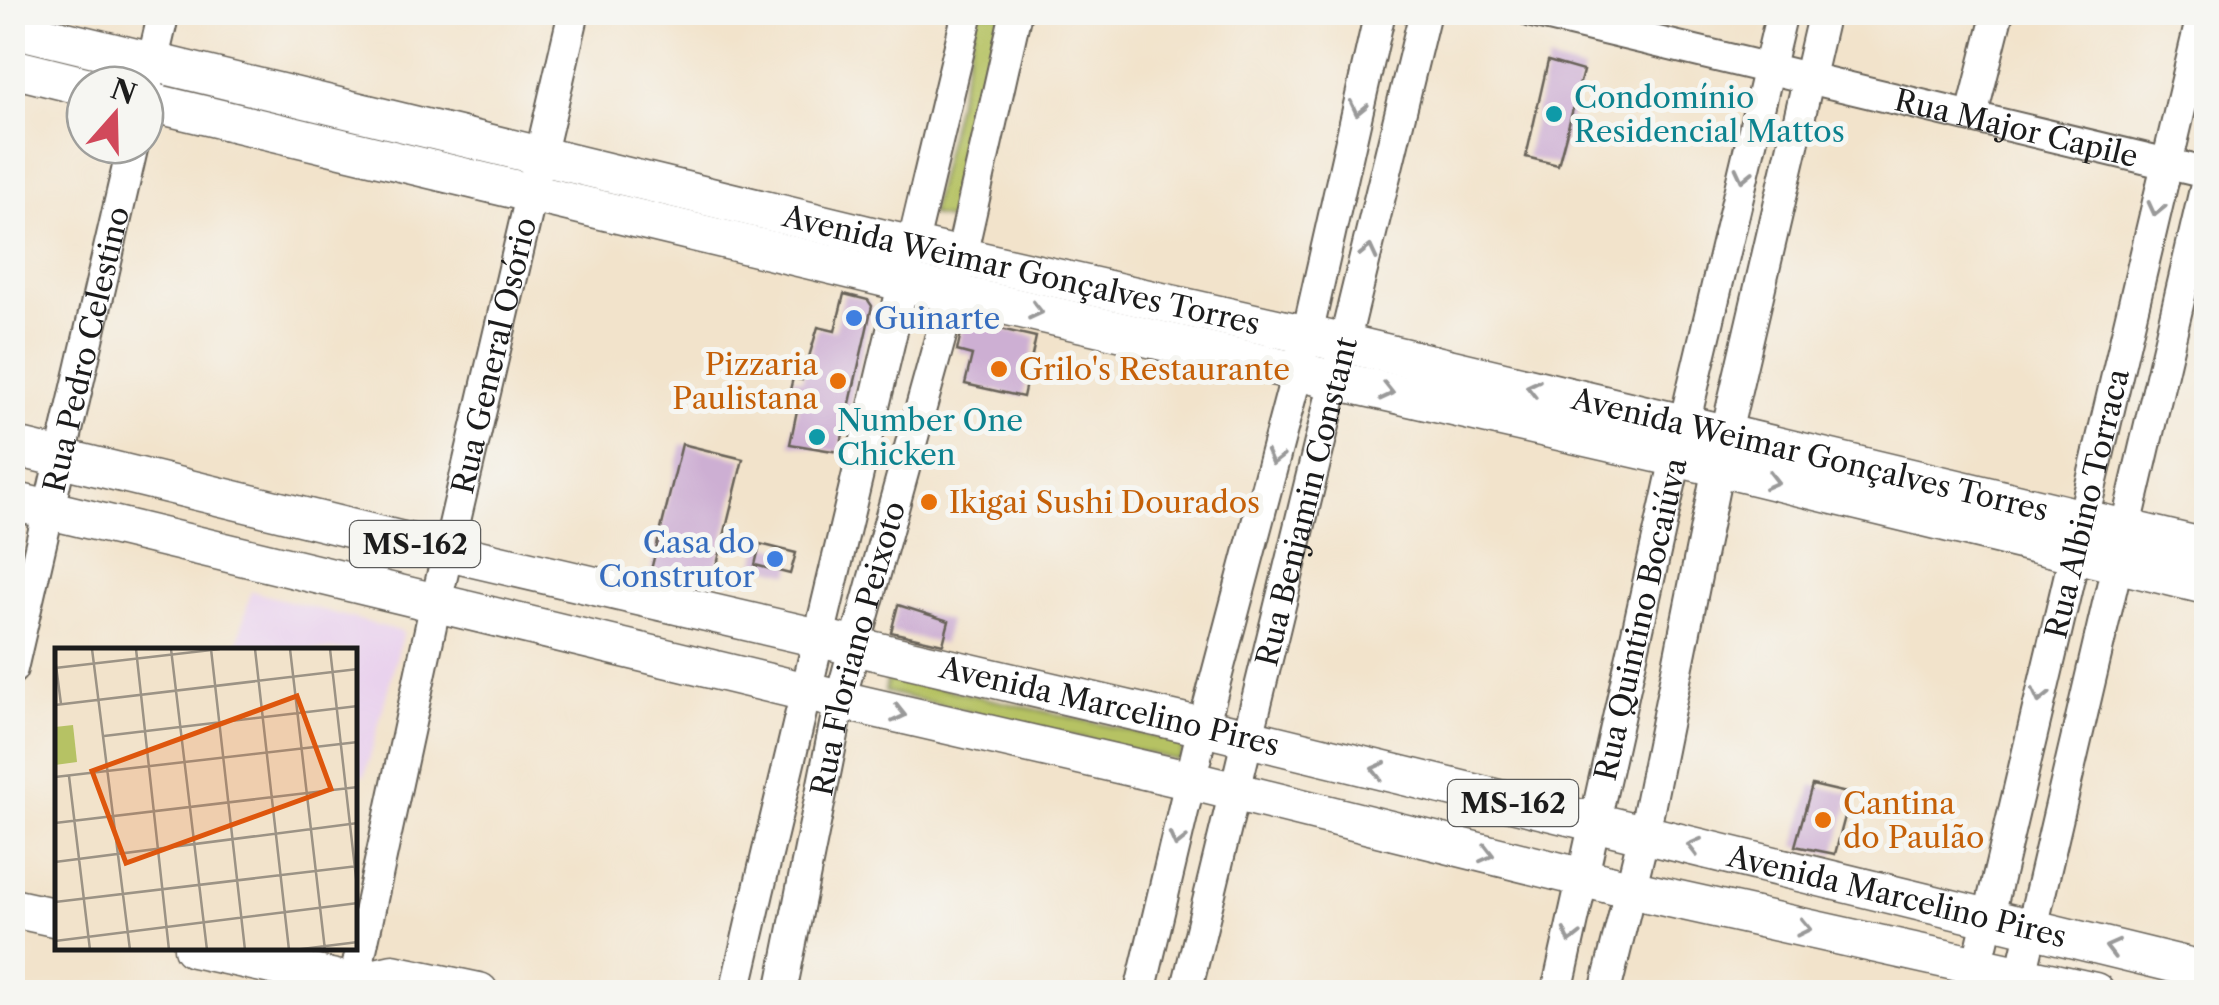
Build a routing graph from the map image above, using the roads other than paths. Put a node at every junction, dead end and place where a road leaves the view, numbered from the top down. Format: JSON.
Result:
{"nodes":[{"id":1,"x":164,"y":12,"type":"edge"},
{"id":2,"x":574,"y":12,"type":"edge"},
{"id":3,"x":968,"y":12,"type":"edge"},
{"id":4,"x":1016,"y":12,"type":"edge"},
{"id":5,"x":1380,"y":12,"type":"edge"},
{"id":6,"x":1425,"y":12,"type":"edge"},
{"id":7,"x":1532,"y":12,"type":"edge"},
{"id":8,"x":1782,"y":12,"type":"edge"},
{"id":9,"x":1824,"y":12,"type":"edge"},
{"id":10,"x":1998,"y":12,"type":"edge"},
{"id":11,"x":2204,"y":12,"type":"edge"},
{"id":12,"x":12,"y":28,"type":"edge"},
{"id":13,"x":115,"y":65,"type":"edge"},
{"id":14,"x":151,"y":65,"type":"edge"},
{"id":15,"x":12,"y":68,"type":"edge"},
{"id":16,"x":1768,"y":68,"type":"junction"},
{"id":17,"x":1809,"y":76,"type":"junction"},
{"id":18,"x":165,"y":80,"type":"edge"},
{"id":19,"x":65,"y":81,"type":"edge"},
{"id":20,"x":165,"y":106,"type":"edge"},
{"id":21,"x":1972,"y":115,"type":"junction"},
{"id":22,"x":542,"y":154,"type":"junction"},
{"id":23,"x":2166,"y":164,"type":"junction"},
{"id":24,"x":128,"y":165,"type":"edge"},
{"id":25,"x":2206,"y":173,"type":"edge"},
{"id":26,"x":2206,"y":185,"type":"edge"},
{"id":27,"x":534,"y":192,"type":"junction"},
{"id":28,"x":910,"y":264,"type":"junction"},
{"id":29,"x":957,"y":274,"type":"junction"},
{"id":30,"x":1306,"y":335,"type":"junction"},
{"id":31,"x":1347,"y":344,"type":"junction"},
{"id":32,"x":1297,"y":371,"type":"junction"},
{"id":33,"x":1336,"y":380,"type":"junction"},
{"id":34,"x":1680,"y":441,"type":"junction"},
{"id":35,"x":12,"y":446,"type":"edge"},
{"id":36,"x":1722,"y":450,"type":"junction"},
{"id":37,"x":61,"y":458,"type":"junction"},
{"id":38,"x":12,"y":501,"type":"edge"},
{"id":39,"x":52,"y":510,"type":"junction"},
{"id":40,"x":2079,"y":537,"type":"junction"},
{"id":41,"x":2121,"y":546,"type":"junction"},
{"id":42,"x":2206,"y":548,"type":"edge"},
{"id":43,"x":448,"y":552,"type":"junction"},
{"id":44,"x":2206,"y":585,"type":"edge"},
{"id":45,"x":436,"y":602,"type":"junction"},
{"id":46,"x":838,"y":641,"type":"junction"},
{"id":47,"x":12,"y":670,"type":"edge"},
{"id":48,"x":804,"y":691,"type":"junction"},
{"id":49,"x":840,"y":700,"type":"junction"},
{"id":50,"x":1204,"y":726,"type":"junction"},
{"id":51,"x":1245,"y":738,"type":"junction"},
{"id":52,"x":1192,"y":781,"type":"junction"},
{"id":53,"x":1234,"y":791,"type":"junction"},
{"id":54,"x":1597,"y":824,"type":"junction"},
{"id":55,"x":1644,"y":834,"type":"junction"},
{"id":56,"x":1585,"y":878,"type":"junction"},
{"id":57,"x":1629,"y":889,"type":"junction"},
{"id":58,"x":12,"y":908,"type":"edge"},
{"id":59,"x":55,"y":917,"type":"edge"},
{"id":60,"x":1988,"y":918,"type":"junction"},
{"id":61,"x":2031,"y":928,"type":"junction"},
{"id":62,"x":201,"y":950,"type":"edge"},
{"id":63,"x":2206,"y":971,"type":"edge"},
{"id":64,"x":1974,"y":979,"type":"edge"},
{"id":65,"x":2019,"y":984,"type":"edge"},
{"id":66,"x":357,"y":989,"type":"edge"},
{"id":67,"x":479,"y":992,"type":"edge"},
{"id":68,"x":736,"y":992,"type":"edge"},
{"id":69,"x":780,"y":992,"type":"edge"},
{"id":70,"x":1140,"y":992,"type":"edge"},
{"id":71,"x":1186,"y":992,"type":"edge"},
{"id":72,"x":1557,"y":992,"type":"edge"},
{"id":73,"x":1604,"y":992,"type":"edge"},
{"id":74,"x":2095,"y":992,"type":"edge"}],
"edges":[{"from":1,"to":14,"type":"street"},
{"from":2,"to":22,"type":"street","name":"Rua General Osório"},
{"from":3,"to":28,"type":"street","name":"Rua Floriano Peixoto"},
{"from":4,"to":29,"type":"street","name":"Rua Floriano Peixoto"},
{"from":5,"to":30,"type":"street","name":"Rua Benjamin Constant","one_way":true},
{"from":31,"to":6,"type":"street","name":"Rua Benjamin Constant","one_way":true},
{"from":7,"to":16,"type":"street","name":"Rua Major Capile"},
{"from":8,"to":16,"type":"street","name":"Rua Quintino Bocaiúva"},
{"from":9,"to":17,"type":"street","name":"Rua Quintino Bocaiúva"},
{"from":10,"to":21,"type":"street"},
{"from":11,"to":23,"type":"street","name":"Rua Albino Torraca"},
{"from":12,"to":13,"type":"main road","name":"Avenida Weimar Gonçalves Torres"},
{"from":15,"to":19,"type":"main road"},
{"from":16,"to":17,"type":"street","name":"Rua Major Capile"},
{"from":16,"to":34,"type":"street","name":"Rua Quintino Bocaiúva","one_way":true},
{"from":17,"to":21,"type":"street","name":"Rua Major Capile"},
{"from":17,"to":36,"type":"street","name":"Rua Quintino Bocaiúva"},
{"from":18,"to":22,"type":"main road","name":"Avenida Weimar Gonçalves Torres"},
{"from":20,"to":27,"type":"main road","name":"Avenida Weimar Gonçalves Torres"},
{"from":21,"to":23,"type":"street","name":"Rua Major Capile"},
{"from":22,"to":27,"type":"street","name":"Rua General Osório"},
{"from":22,"to":28,"type":"main road","name":"Avenida Weimar Gonçalves Torres"},
{"from":23,"to":25,"type":"street","name":"Rua Major Capile"},
{"from":23,"to":40,"type":"street","name":"Rua Albino Torraca","one_way":true},
{"from":24,"to":37,"type":"street","name":"Rua Pedro Celestino"},
{"from":26,"to":41,"type":"street","name":"Rua Albino Torraca"},
{"from":27,"to":28,"type":"main road","name":"Avenida Weimar Gonçalves Torres"},
{"from":27,"to":43,"type":"street","name":"Rua General Osório"},
{"from":28,"to":29,"type":"main road","name":"Avenida Weimar Gonçalves Torres"},
{"from":28,"to":46,"type":"street","name":"Rua Floriano Peixoto"},
{"from":29,"to":30,"type":"main road","name":"Avenida Weimar Gonçalves Torres"},
{"from":29,"to":32,"type":"main road","name":"Avenida Weimar Gonçalves Torres","one_way":true},
{"from":29,"to":46,"type":"street","name":"Rua Floriano Peixoto"},
{"from":30,"to":31,"type":"main road","name":"Avenida Weimar Gonçalves Torres"},
{"from":30,"to":32,"type":"street","name":"Rua Benjamin Constant"},
{"from":31,"to":33,"type":"street","name":"Rua Benjamin Constant"},
{"from":34,"to":31,"type":"main road","name":"Avenida Weimar Gonçalves Torres","one_way":true},
{"from":32,"to":33,"type":"main road","name":"Avenida Weimar Gonçalves Torres"},
{"from":32,"to":50,"type":"street","name":"Rua Benjamin Constant","one_way":true},
{"from":33,"to":34,"type":"main road","name":"Avenida Weimar Gonçalves Torres","one_way":true},
{"from":33,"to":51,"type":"street","name":"Rua Benjamin Constant"},
{"from":34,"to":36,"type":"main road","name":"Avenida Weimar Gonçalves Torres"},
{"from":34,"to":54,"type":"street","name":"Rua Quintino Bocaiúva"},
{"from":35,"to":37,"type":"main road","name":"Avenida Marcelino Pires","number":"MS-162"},
{"from":36,"to":40,"type":"main road","name":"Avenida Weimar Gonçalves Torres"},
{"from":36,"to":55,"type":"street","name":"Rua Quintino Bocaiúva"},
{"from":37,"to":39,"type":"street","name":"Rua Pedro Celestino"},
{"from":37,"to":43,"type":"main road","name":"Avenida Marcelino Pires","number":"MS-162"},
{"from":38,"to":39,"type":"main road","name":"Avenida Marcelino Pires","number":"MS-162"},
{"from":39,"to":45,"type":"main road","name":"Avenida Marcelino Pires","number":"MS-162"},
{"from":39,"to":47,"type":"street","name":"Rua Pedro Celestino"},
{"from":40,"to":41,"type":"main road","name":"Avenida Weimar Gonçalves Torres"},
{"from":40,"to":60,"type":"street","name":"Rua Albino Torraca","one_way":true},
{"from":41,"to":42,"type":"main road","name":"Avenida Weimar Gonçalves Torres"},
{"from":41,"to":44,"type":"main road","name":"Avenida Weimar Gonçalves Torres"},
{"from":41,"to":61,"type":"street","name":"Rua Albino Torraca"},
{"from":43,"to":45,"type":"street","name":"Rua General Osório"},
{"from":43,"to":46,"type":"main road","name":"Avenida Marcelino Pires","number":"MS-162"},
{"from":45,"to":48,"type":"main road","name":"Avenida Marcelino Pires","number":"MS-162"},
{"from":45,"to":66,"type":"street","name":"Rua General Osório"},
{"from":46,"to":48,"type":"street","name":"Rua Floriano Peixoto"},
{"from":46,"to":49,"type":"street","name":"Rua Floriano Peixoto"},
{"from":46,"to":50,"type":"main road","name":"Avenida Marcelino Pires","number":"MS-162"},
{"from":48,"to":49,"type":"main road","name":"Avenida Marcelino Pires","number":"MS-162"},
{"from":48,"to":68,"type":"street","name":"Rua Floriano Peixoto"},
{"from":49,"to":52,"type":"main road","name":"Avenida Marcelino Pires","number":"MS-162","one_way":true},
{"from":49,"to":69,"type":"street","name":"Rua Floriano Peixoto"},
{"from":50,"to":51,"type":"main road","name":"Avenida Marcelino Pires","number":"MS-162"},
{"from":50,"to":52,"type":"street","name":"Rua Benjamin Constant"},
{"from":51,"to":53,"type":"street","name":"Rua Benjamin Constant"},
{"from":54,"to":51,"type":"main road","name":"Avenida Marcelino Pires","number":"MS-162","one_way":true},
{"from":52,"to":53,"type":"main road","name":"Avenida Marcelino Pires","number":"MS-162"},
{"from":52,"to":70,"type":"street","name":"Rua Benjamin Constant","one_way":true},
{"from":53,"to":56,"type":"main road","name":"Avenida Marcelino Pires","number":"MS-162","one_way":true},
{"from":53,"to":71,"type":"street","name":"Rua Benjamin Constant"},
{"from":54,"to":55,"type":"main road","name":"Avenida Marcelino Pires","number":"MS-162"},
{"from":54,"to":56,"type":"street","name":"Rua Quintino Bocaiúva"},
{"from":55,"to":57,"type":"street","name":"Rua Quintino Bocaiúva"},
{"from":60,"to":55,"type":"main road","name":"Avenida Marcelino Pires","number":"MS-162","one_way":true},
{"from":56,"to":57,"type":"main road","name":"Avenida Marcelino Pires","number":"MS-162"},
{"from":56,"to":72,"type":"street","name":"Rua Quintino Bocaiúva","one_way":true},
{"from":57,"to":64,"type":"main road","name":"Avenida Marcelino Pires","number":"MS-162","one_way":true},
{"from":57,"to":73,"type":"street","name":"Rua Quintino Bocaiúva"},
{"from":58,"to":59,"type":"main road"},
{"from":60,"to":61,"type":"main road","name":"Avenida Marcelino Pires","number":"MS-162"},
{"from":60,"to":64,"type":"street","name":"Rua Albino Torraca"},
{"from":63,"to":61,"type":"main road","name":"Avenida Marcelino Pires","number":"MS-162","one_way":true},
{"from":61,"to":65,"type":"street","name":"Rua Albino Torraca"},
{"from":62,"to":66,"type":"main road"},
{"from":64,"to":65,"type":"main road","name":"Avenida Marcelino Pires","number":"MS-162"},
{"from":65,"to":74,"type":"main road","name":"Avenida Marcelino Pires","number":"MS-162"},
{"from":66,"to":67,"type":"main road"}]}
